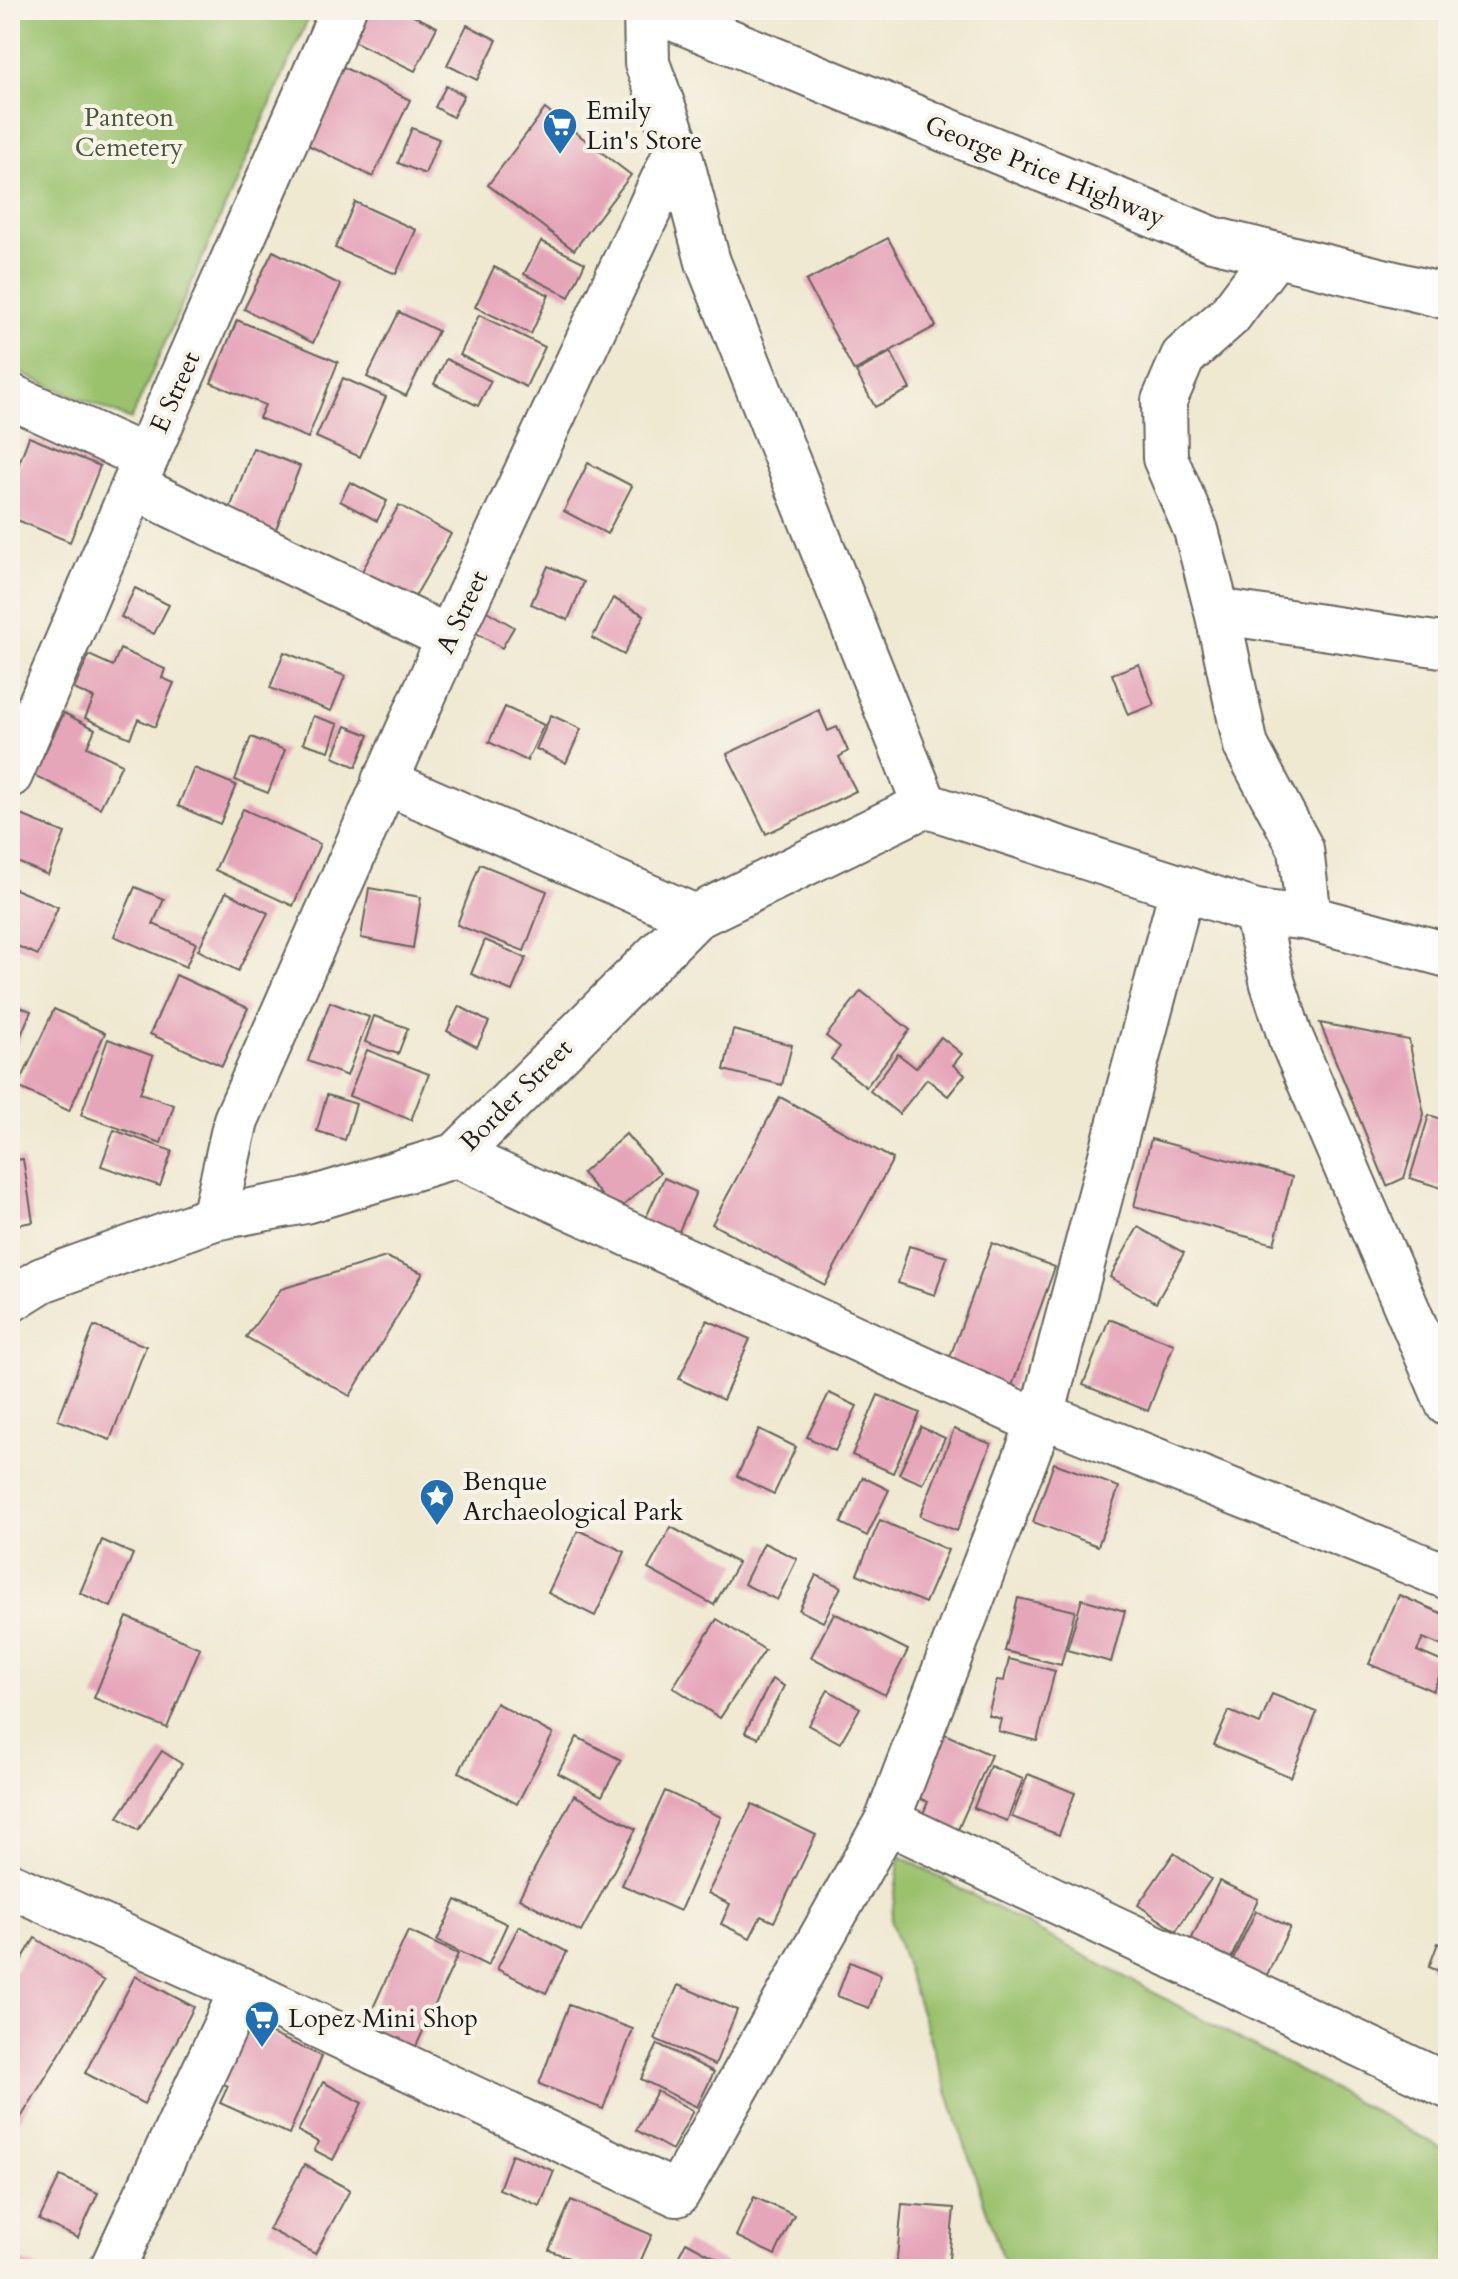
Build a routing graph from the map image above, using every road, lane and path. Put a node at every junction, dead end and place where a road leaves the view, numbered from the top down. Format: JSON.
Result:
{"nodes":[{"id":1,"x":343,"y":10,"type":"edge"},
{"id":2,"x":646,"y":10,"type":"edge"},
{"id":3,"x":653,"y":10,"type":"edge"},
{"id":4,"x":678,"y":148,"type":"junction"},
{"id":5,"x":1274,"y":256,"type":"junction"},
{"id":6,"x":1448,"y":297,"type":"edge"},
{"id":7,"x":10,"y":396,"type":"edge"},
{"id":8,"x":140,"y":473,"type":"junction"},
{"id":9,"x":1217,"y":611,"type":"junction"},
{"id":10,"x":449,"y":638,"type":"junction"},
{"id":11,"x":1448,"y":646,"type":"edge"},
{"id":12,"x":10,"y":775,"type":"edge"},
{"id":13,"x":384,"y":781,"type":"junction"},
{"id":14,"x":925,"y":805,"type":"junction"},
{"id":15,"x":1182,"y":889,"type":"junction"},
{"id":16,"x":1256,"y":912,"type":"junction"},
{"id":17,"x":695,"y":917,"type":"junction"},
{"id":18,"x":1309,"y":918,"type":"junction"},
{"id":19,"x":1448,"y":955,"type":"edge"},
{"id":20,"x":457,"y":1155,"type":"junction"},
{"id":21,"x":214,"y":1218,"type":"junction"},
{"id":22,"x":10,"y":1300,"type":"edge"},
{"id":23,"x":1448,"y":1404,"type":"edge"},
{"id":24,"x":1041,"y":1419,"type":"junction"},
{"id":25,"x":1448,"y":1577,"type":"edge"},
{"id":26,"x":887,"y":1821,"type":"junction"},
{"id":27,"x":10,"y":1885,"type":"edge"},
{"id":28,"x":242,"y":1990,"type":"junction"},
{"id":29,"x":1448,"y":2086,"type":"edge"},
{"id":30,"x":112,"y":2269,"type":"edge"}],
"edges":[{"from":1,"to":8,"type":"main road","name":"E Street"},
{"from":2,"to":4,"type":"main road"},
{"from":3,"to":5,"type":"main road","name":"George Price Highway"},
{"from":4,"to":10,"type":"main road","name":"A Street"},
{"from":4,"to":14,"type":"main road"},
{"from":5,"to":6,"type":"main road","name":"George Price Highway"},
{"from":5,"to":9,"type":"main road"},
{"from":7,"to":8,"type":"main road"},
{"from":8,"to":10,"type":"main road"},
{"from":8,"to":12,"type":"main road","name":"E Street"},
{"from":9,"to":11,"type":"main road"},
{"from":9,"to":18,"type":"main road"},
{"from":10,"to":13,"type":"main road","name":"A Street"},
{"from":13,"to":17,"type":"main road"},
{"from":13,"to":21,"type":"main road","name":"A Street"},
{"from":14,"to":15,"type":"main road"},
{"from":14,"to":17,"type":"main road","name":"Border Street"},
{"from":15,"to":16,"type":"main road"},
{"from":15,"to":24,"type":"main road"},
{"from":16,"to":18,"type":"main road"},
{"from":16,"to":23,"type":"main road"},
{"from":17,"to":20,"type":"main road","name":"Border Street"},
{"from":18,"to":19,"type":"main road"},
{"from":20,"to":21,"type":"main road","name":"Border Street"},
{"from":20,"to":24,"type":"main road"},
{"from":21,"to":22,"type":"main road","name":"Border Street"},
{"from":24,"to":25,"type":"main road"},
{"from":24,"to":26,"type":"main road"},
{"from":26,"to":28,"type":"main road"},
{"from":26,"to":29,"type":"main road"},
{"from":27,"to":28,"type":"main road"},
{"from":28,"to":30,"type":"main road"}]}
